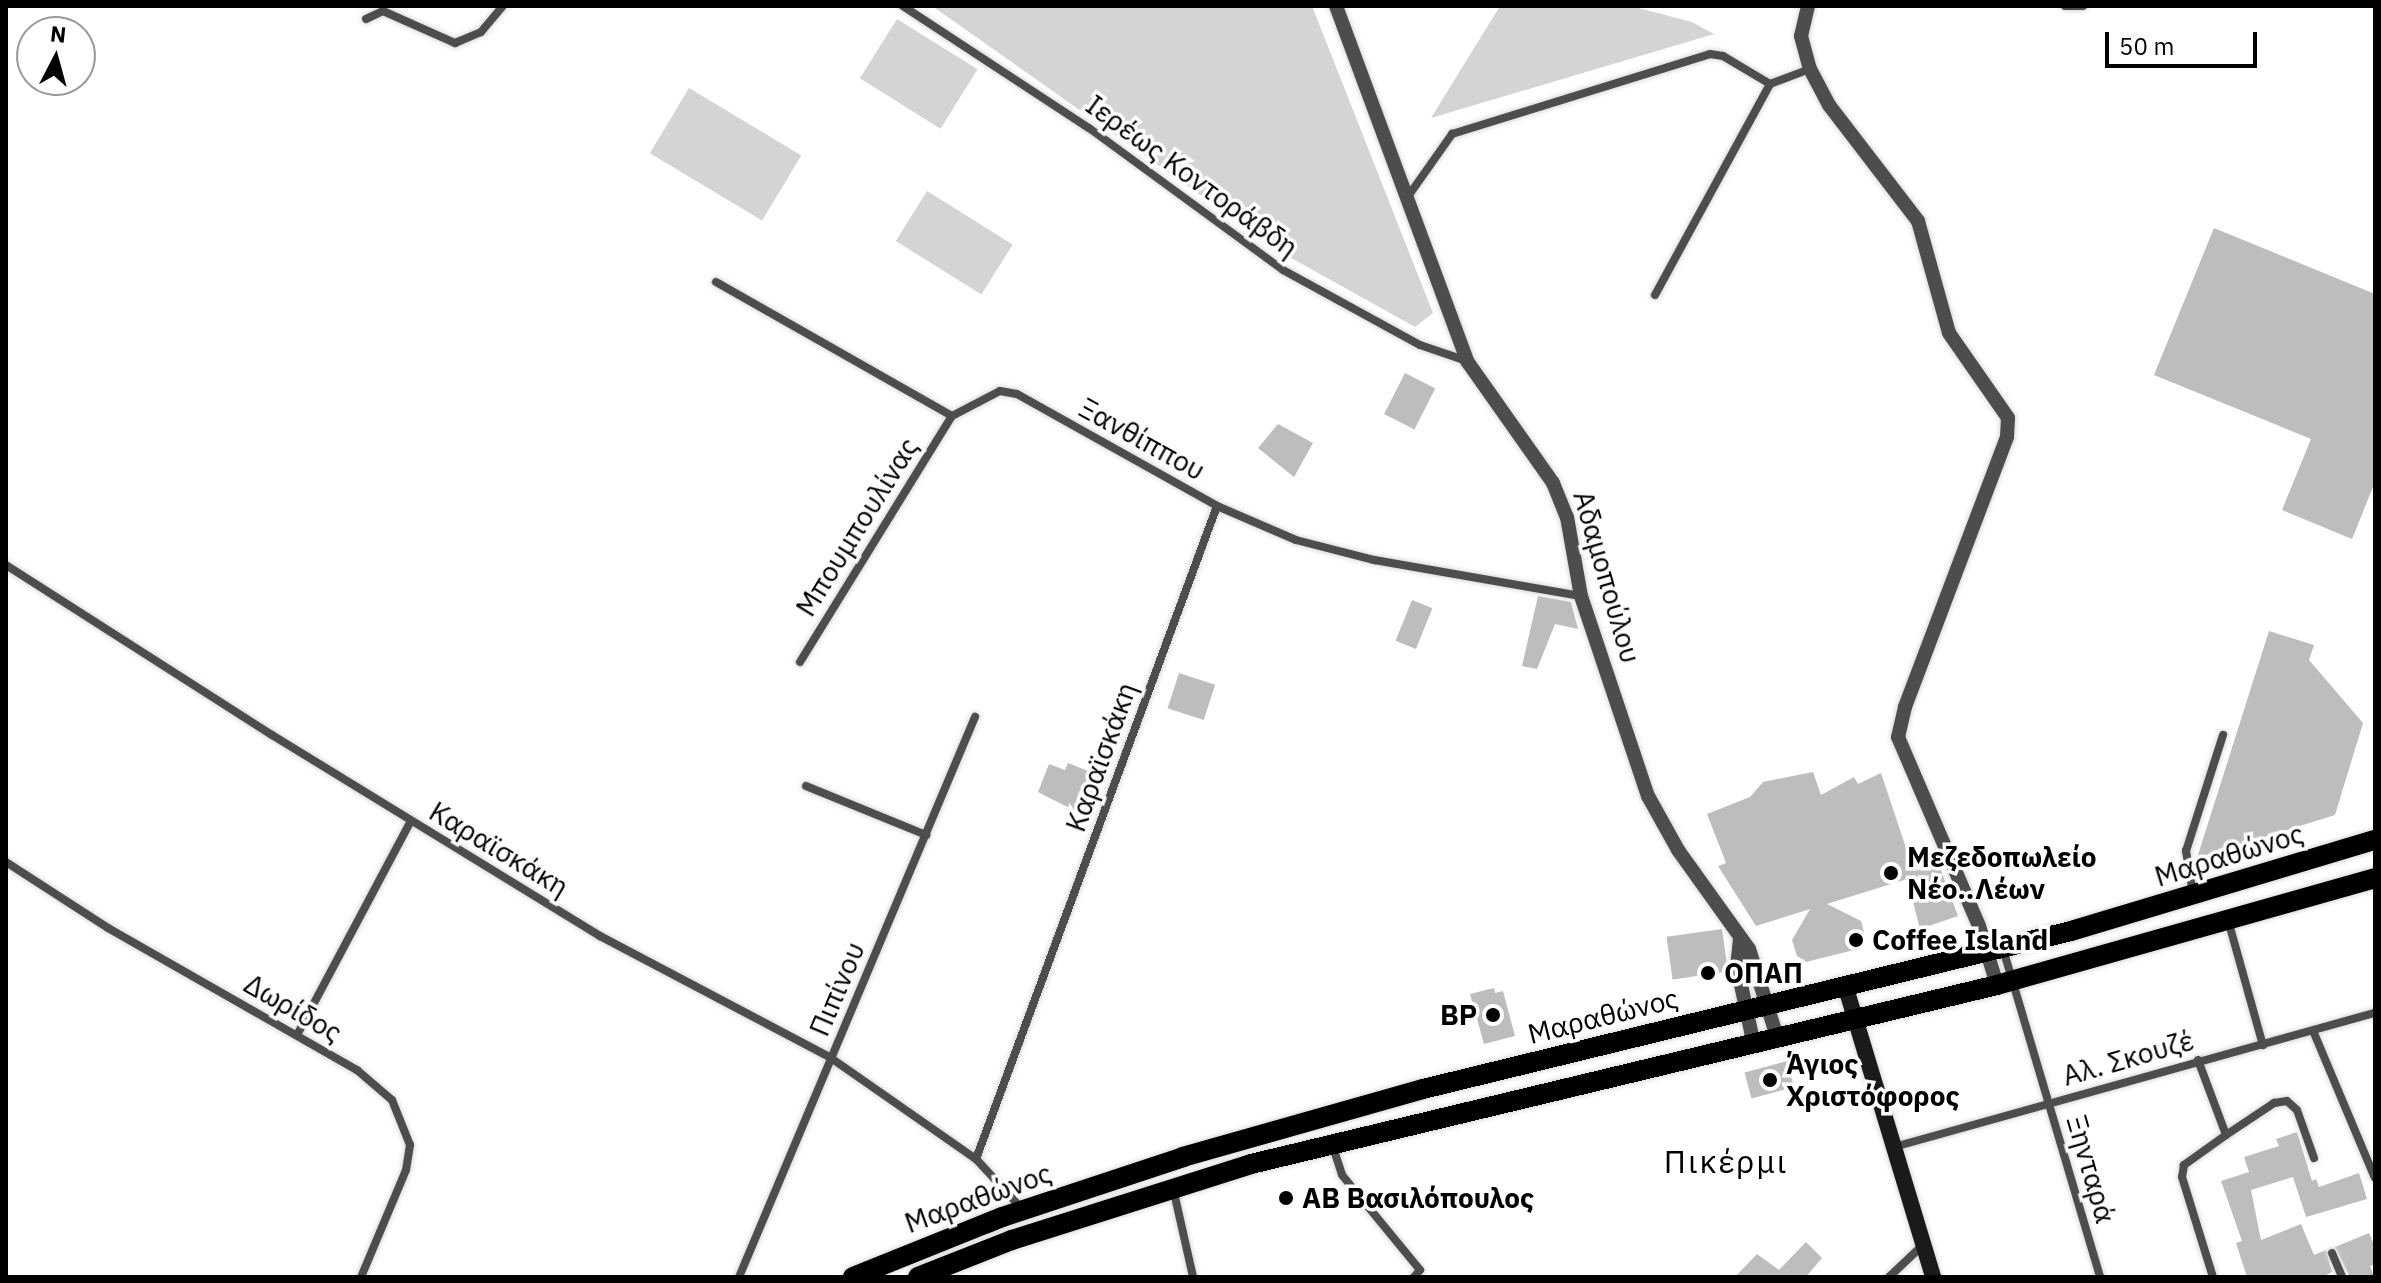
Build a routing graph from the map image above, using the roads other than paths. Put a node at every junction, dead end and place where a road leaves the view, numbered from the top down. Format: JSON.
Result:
{"nodes":[{"id":1,"x":503,"y":6,"type":"edge"},
{"id":2,"x":903,"y":6,"type":"edge"},
{"id":3,"x":1336,"y":6,"type":"edge"},
{"id":4,"x":1808,"y":6,"type":"edge"},
{"id":5,"x":2065,"y":6,"type":"edge"},
{"id":6,"x":2083,"y":6,"type":"edge"},
{"id":7,"x":366,"y":19,"type":"dead end"},
{"id":8,"x":1810,"y":69,"type":"junction"},
{"id":9,"x":1770,"y":84,"type":"junction"},
{"id":10,"x":1409,"y":195,"type":"junction"},
{"id":11,"x":716,"y":282,"type":"dead end"},
{"id":12,"x":1655,"y":295,"type":"dead end"},
{"id":13,"x":1467,"y":361,"type":"junction"},
{"id":14,"x":952,"y":416,"type":"junction"},
{"id":15,"x":1217,"y":506,"type":"junction"},
{"id":16,"x":6,"y":565,"type":"edge"},
{"id":17,"x":1581,"y":596,"type":"junction"},
{"id":18,"x":800,"y":662,"type":"dead end"},
{"id":19,"x":975,"y":717,"type":"dead end"},
{"id":20,"x":2223,"y":735,"type":"dead end"},
{"id":21,"x":806,"y":786,"type":"dead end"},
{"id":22,"x":411,"y":821,"type":"junction"},
{"id":23,"x":926,"y":835,"type":"junction"},
{"id":24,"x":2375,"y":840,"type":"edge"},
{"id":25,"x":6,"y":862,"type":"edge"},
{"id":26,"x":2375,"y":878,"type":"edge"},
{"id":27,"x":2193,"y":895,"type":"junction"},
{"id":28,"x":2228,"y":920,"type":"junction"},
{"id":29,"x":1740,"y":939,"type":"junction"},
{"id":30,"x":1994,"y":950,"type":"junction"},
{"id":31,"x":2005,"y":983,"type":"junction"},
{"id":32,"x":1845,"y":985,"type":"junction"},
{"id":33,"x":1770,"y":1004,"type":"junction"},
{"id":34,"x":1745,"y":1010,"type":"junction"},
{"id":35,"x":2375,"y":1013,"type":"edge"},
{"id":36,"x":1856,"y":1020,"type":"junction"},
{"id":37,"x":2314,"y":1033,"type":"junction"},
{"id":38,"x":297,"y":1035,"type":"junction"},
{"id":39,"x":1778,"y":1040,"type":"junction"},
{"id":40,"x":1754,"y":1045,"type":"junction"},
{"id":41,"x":2263,"y":1045,"type":"junction"},
{"id":42,"x":831,"y":1058,"type":"junction"},
{"id":43,"x":2198,"y":1060,"type":"junction"},
{"id":44,"x":2049,"y":1104,"type":"junction"},
{"id":45,"x":2226,"y":1135,"type":"junction"},
{"id":46,"x":1332,"y":1142,"type":"junction"},
{"id":47,"x":1893,"y":1147,"type":"junction"},
{"id":48,"x":2314,"y":1158,"type":"dead end"},
{"id":49,"x":976,"y":1159,"type":"junction"},
{"id":50,"x":2375,"y":1178,"type":"edge"},
{"id":51,"x":1172,"y":1186,"type":"junction"},
{"id":52,"x":1024,"y":1210,"type":"junction"},
{"id":53,"x":1924,"y":1245,"type":"junction"},
{"id":54,"x":2332,"y":1253,"type":"dead end"},
{"id":55,"x":1420,"y":1275,"type":"edge"},
{"id":56,"x":361,"y":1277,"type":"edge"},
{"id":57,"x":739,"y":1277,"type":"edge"},
{"id":58,"x":853,"y":1277,"type":"edge"},
{"id":59,"x":918,"y":1277,"type":"edge"},
{"id":60,"x":1193,"y":1277,"type":"edge"},
{"id":61,"x":1889,"y":1277,"type":"edge"},
{"id":62,"x":1933,"y":1277,"type":"edge"},
{"id":63,"x":2100,"y":1277,"type":"edge"},
{"id":64,"x":2213,"y":1277,"type":"edge"},
{"id":65,"x":2342,"y":1277,"type":"edge"}],
"edges":[{"from":1,"to":7,"type":"street"},
{"from":2,"to":13,"type":"street","name":"Ιερέως Κοντοράβδη"},
{"from":3,"to":10,"type":"street","name":"Αδαμοπούλου"},
{"from":4,"to":8,"type":"street"},
{"from":5,"to":6,"type":"street"},
{"from":8,"to":9,"type":"street"},
{"from":8,"to":30,"type":"street"},
{"from":9,"to":10,"type":"street"},
{"from":9,"to":12,"type":"street"},
{"from":10,"to":13,"type":"street","name":"Αδαμοπούλου"},
{"from":11,"to":14,"type":"street"},
{"from":13,"to":17,"type":"street","name":"Αδαμοπούλου"},
{"from":14,"to":15,"type":"street","name":"Ξανθίππου"},
{"from":14,"to":18,"type":"street","name":"Μπουμπουλίνας"},
{"from":15,"to":17,"type":"street","name":"Ξανθίππου"},
{"from":15,"to":49,"type":"street","name":"Καραϊσκάκη"},
{"from":16,"to":22,"type":"street","name":"Καραϊσκάκη"},
{"from":17,"to":29,"type":"street","name":"Αδαμοπούλου"},
{"from":19,"to":23,"type":"street","name":"Πιπίνου"},
{"from":20,"to":27,"type":"street"},
{"from":21,"to":23,"type":"street"},
{"from":22,"to":38,"type":"street"},
{"from":22,"to":42,"type":"street","name":"Καραϊσκάκη"},
{"from":23,"to":42,"type":"street","name":"Πιπίνου"},
{"from":24,"to":27,"type":"main road","name":"Μαραθώνος"},
{"from":25,"to":38,"type":"street","name":"Δωρίδος"},
{"from":26,"to":28,"type":"main road","name":"Μαραθώνος"},
{"from":27,"to":30,"type":"main road","name":"Μαραθώνος"},
{"from":28,"to":31,"type":"main road","name":"Μαραθώνος"},
{"from":28,"to":41,"type":"street"},
{"from":29,"to":33,"type":"street","name":"Αδαμοπούλου"},
{"from":29,"to":34,"type":"street"},
{"from":30,"to":31,"type":"street"},
{"from":30,"to":32,"type":"main road","name":"Μαραθώνος"},
{"from":31,"to":36,"type":"main road","name":"Μαραθώνος"},
{"from":31,"to":44,"type":"street","name":"Ξηνταρά"},
{"from":32,"to":33,"type":"main road","name":"Μαραθώνος"},
{"from":32,"to":36,"type":"main road"},
{"from":33,"to":34,"type":"main road","name":"Μαραθώνος"},
{"from":33,"to":39,"type":"street","name":"Αδαμοπούλου"},
{"from":34,"to":40,"type":"street"},
{"from":34,"to":52,"type":"main road","name":"Μαραθώνος"},
{"from":35,"to":37,"type":"street","name":"Αλ. Σκουζέ"},
{"from":36,"to":39,"type":"main road","name":"Μαραθώνος"},
{"from":36,"to":47,"type":"main road"},
{"from":37,"to":41,"type":"street","name":"Αλ. Σκουζέ"},
{"from":37,"to":50,"type":"street"},
{"from":38,"to":56,"type":"street","name":"Δωρίδος"},
{"from":39,"to":40,"type":"main road","name":"Μαραθώνος"},
{"from":40,"to":46,"type":"main road","name":"Μαραθώνος"},
{"from":41,"to":43,"type":"street","name":"Αλ. Σκουζέ"},
{"from":42,"to":49,"type":"street","name":"Καραϊσκάκη"},
{"from":42,"to":57,"type":"street","name":"Πιπίνου"},
{"from":43,"to":44,"type":"street","name":"Αλ. Σκουζέ"},
{"from":43,"to":45,"type":"street"},
{"from":44,"to":47,"type":"street","name":"Αλ. Σκουζέ"},
{"from":44,"to":63,"type":"street","name":"Ξηνταρά"},
{"from":45,"to":48,"type":"street"},
{"from":45,"to":64,"type":"street"},
{"from":46,"to":51,"type":"main road","name":"Μαραθώνος"},
{"from":46,"to":55,"type":"street"},
{"from":47,"to":53,"type":"main road"},
{"from":49,"to":52,"type":"street","name":"Καραϊσκάκη"},
{"from":51,"to":59,"type":"main road","name":"Μαραθώνος"},
{"from":51,"to":60,"type":"street"},
{"from":52,"to":58,"type":"main road","name":"Μαραθώνος"},
{"from":53,"to":61,"type":"street"},
{"from":53,"to":62,"type":"main road"},
{"from":54,"to":65,"type":"street"}]}
